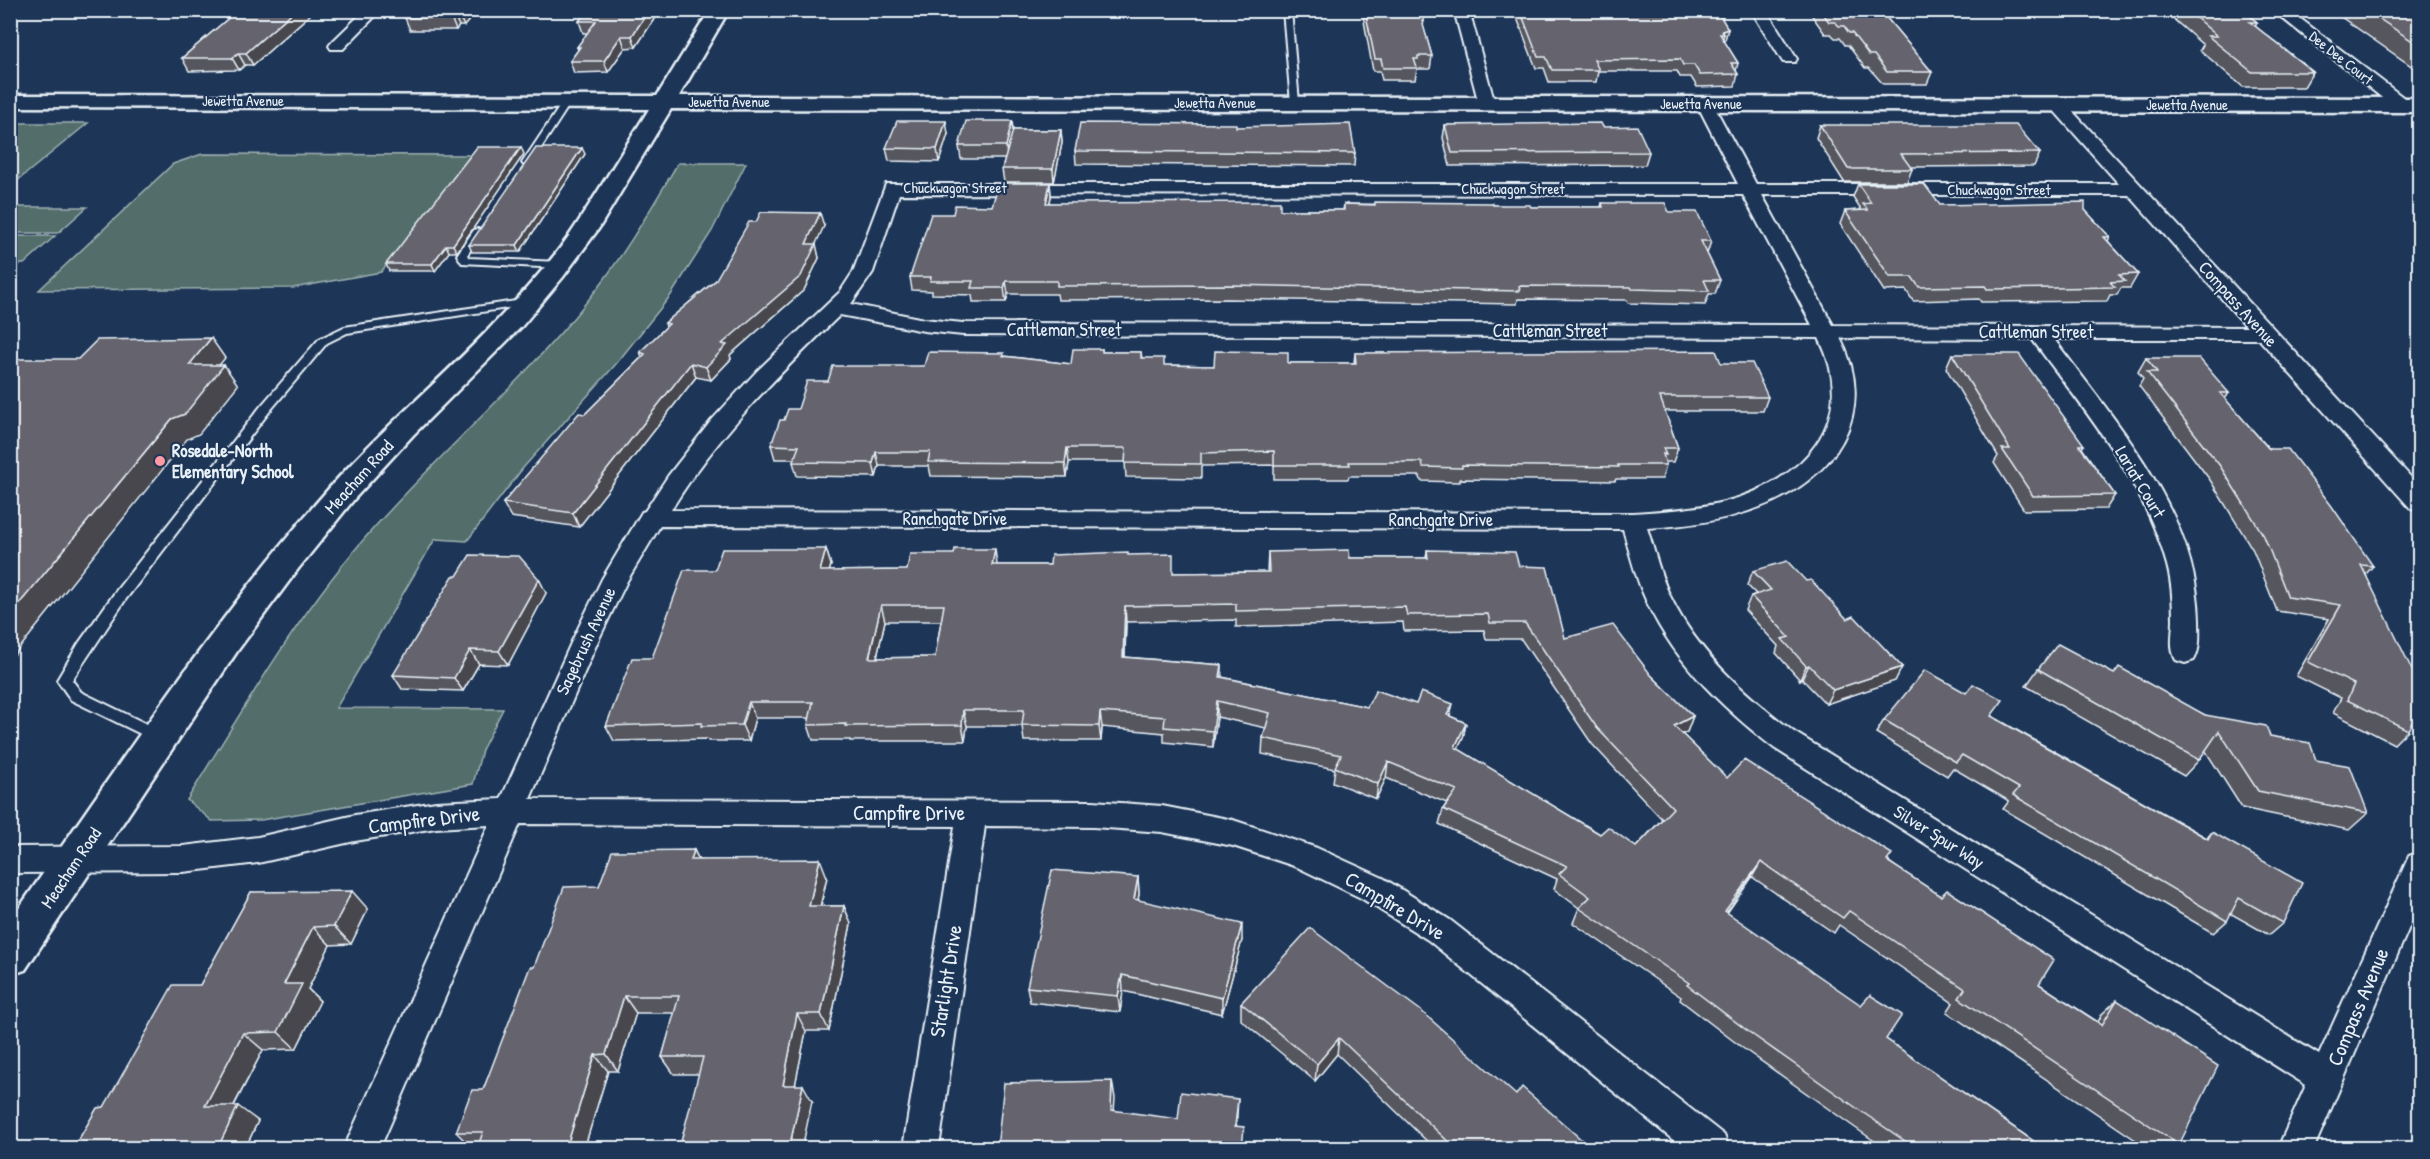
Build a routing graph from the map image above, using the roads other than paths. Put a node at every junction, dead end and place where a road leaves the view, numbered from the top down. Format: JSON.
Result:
{"nodes":[{"id":1,"x":374,"y":10,"type":"edge"},
{"id":2,"x":720,"y":10,"type":"edge"},
{"id":3,"x":1287,"y":10,"type":"edge"},
{"id":4,"x":1461,"y":10,"type":"edge"},
{"id":5,"x":1758,"y":10,"type":"edge"},
{"id":6,"x":2279,"y":10,"type":"edge"},
{"id":7,"x":337,"y":46,"type":"dead end"},
{"id":8,"x":1789,"y":59,"type":"dead end"},
{"id":9,"x":10,"y":101,"type":"edge"},
{"id":10,"x":567,"y":102,"type":"junction"},
{"id":11,"x":665,"y":102,"type":"junction"},
{"id":12,"x":1295,"y":103,"type":"junction"},
{"id":13,"x":1487,"y":104,"type":"junction"},
{"id":14,"x":1704,"y":104,"type":"junction"},
{"id":15,"x":2057,"y":105,"type":"junction"},
{"id":16,"x":2411,"y":105,"type":"edge"},
{"id":17,"x":519,"y":174,"type":"edge"},
{"id":18,"x":891,"y":188,"type":"joint"},
{"id":19,"x":1750,"y":189,"type":"junction"},
{"id":20,"x":2135,"y":190,"type":"junction"},
{"id":21,"x":488,"y":219,"type":"edge"},
{"id":22,"x":560,"y":265,"type":"junction"},
{"id":23,"x":529,"y":302,"type":"junction"},
{"id":24,"x":838,"y":308,"type":"junction"},
{"id":25,"x":1825,"y":332,"type":"junction"},
{"id":26,"x":2038,"y":332,"type":"junction"},
{"id":27,"x":2265,"y":333,"type":"junction"},
{"id":28,"x":2420,"y":503,"type":"edge"},
{"id":29,"x":651,"y":518,"type":"junction"},
{"id":30,"x":1633,"y":521,"type":"junction"},
{"id":31,"x":2185,"y":653,"type":"dead end"},
{"id":32,"x":160,"y":737,"type":"junction"},
{"id":33,"x":510,"y":811,"type":"junction"},
{"id":34,"x":972,"y":813,"type":"junction"},
{"id":35,"x":10,"y":860,"type":"edge"},
{"id":36,"x":76,"y":860,"type":"junction"},
{"id":37,"x":2420,"y":865,"type":"edge"},
{"id":38,"x":10,"y":956,"type":"edge"},
{"id":39,"x":2327,"y":1079,"type":"junction"},
{"id":40,"x":362,"y":1149,"type":"edge"},
{"id":41,"x":921,"y":1149,"type":"edge"},
{"id":42,"x":1711,"y":1149,"type":"edge"},
{"id":43,"x":2296,"y":1149,"type":"edge"}],
"edges":[{"from":1,"to":7,"type":"street"},
{"from":2,"to":11,"type":"street","name":"Meacham Road"},
{"from":3,"to":12,"type":"lane"},
{"from":4,"to":13,"type":"street"},
{"from":5,"to":8,"type":"street"},
{"from":6,"to":16,"type":"street","name":"Dee Dee Court"},
{"from":9,"to":10,"type":"street","name":"Jewetta Avenue"},
{"from":10,"to":11,"type":"street","name":"Jewetta Avenue"},
{"from":10,"to":17,"type":"lane"},
{"from":11,"to":12,"type":"street","name":"Jewetta Avenue"},
{"from":11,"to":22,"type":"street","name":"Meacham Road"},
{"from":12,"to":13,"type":"street","name":"Jewetta Avenue"},
{"from":13,"to":14,"type":"street","name":"Jewetta Avenue"},
{"from":14,"to":15,"type":"street","name":"Jewetta Avenue"},
{"from":14,"to":19,"type":"street","name":"Ranchgate Drive"},
{"from":15,"to":16,"type":"street","name":"Jewetta Avenue"},
{"from":15,"to":20,"type":"street","name":"Compass Avenue"},
{"from":18,"to":19,"type":"street","name":"Chuckwagon Street"},
{"from":18,"to":24,"type":"street","name":"Sagebrush Avenue"},
{"from":19,"to":20,"type":"street","name":"Chuckwagon Street"},
{"from":19,"to":25,"type":"street","name":"Ranchgate Drive"},
{"from":20,"to":27,"type":"street","name":"Compass Avenue"},
{"from":21,"to":22,"type":"lane"},
{"from":22,"to":23,"type":"street","name":"Meacham Road"},
{"from":23,"to":32,"type":"street","name":"Meacham Road"},
{"from":23,"to":32,"type":"lane"},
{"from":24,"to":25,"type":"street","name":"Cattleman Street"},
{"from":24,"to":29,"type":"street","name":"Sagebrush Avenue"},
{"from":25,"to":26,"type":"street","name":"Cattleman Street"},
{"from":25,"to":30,"type":"street","name":"Ranchgate Drive"},
{"from":26,"to":27,"type":"street","name":"Cattleman Street"},
{"from":26,"to":31,"type":"street","name":"Lariat Court"},
{"from":27,"to":28,"type":"street","name":"Compass Avenue"},
{"from":29,"to":30,"type":"street","name":"Ranchgate Drive"},
{"from":29,"to":33,"type":"street","name":"Sagebrush Avenue"},
{"from":30,"to":39,"type":"street","name":"Silver Spur Way"},
{"from":32,"to":36,"type":"street","name":"Meacham Road"},
{"from":33,"to":34,"type":"street","name":"Campfire Drive"},
{"from":33,"to":36,"type":"street","name":"Campfire Drive"},
{"from":33,"to":40,"type":"street","name":"Sagebrush Avenue"},
{"from":34,"to":41,"type":"street","name":"Starlight Drive"},
{"from":34,"to":42,"type":"street","name":"Campfire Drive"},
{"from":35,"to":36,"type":"street","name":"Campfire Drive"},
{"from":36,"to":38,"type":"street","name":"Meacham Road"},
{"from":37,"to":39,"type":"street","name":"Compass Avenue"},
{"from":39,"to":43,"type":"street","name":"Compass Avenue"}]}
